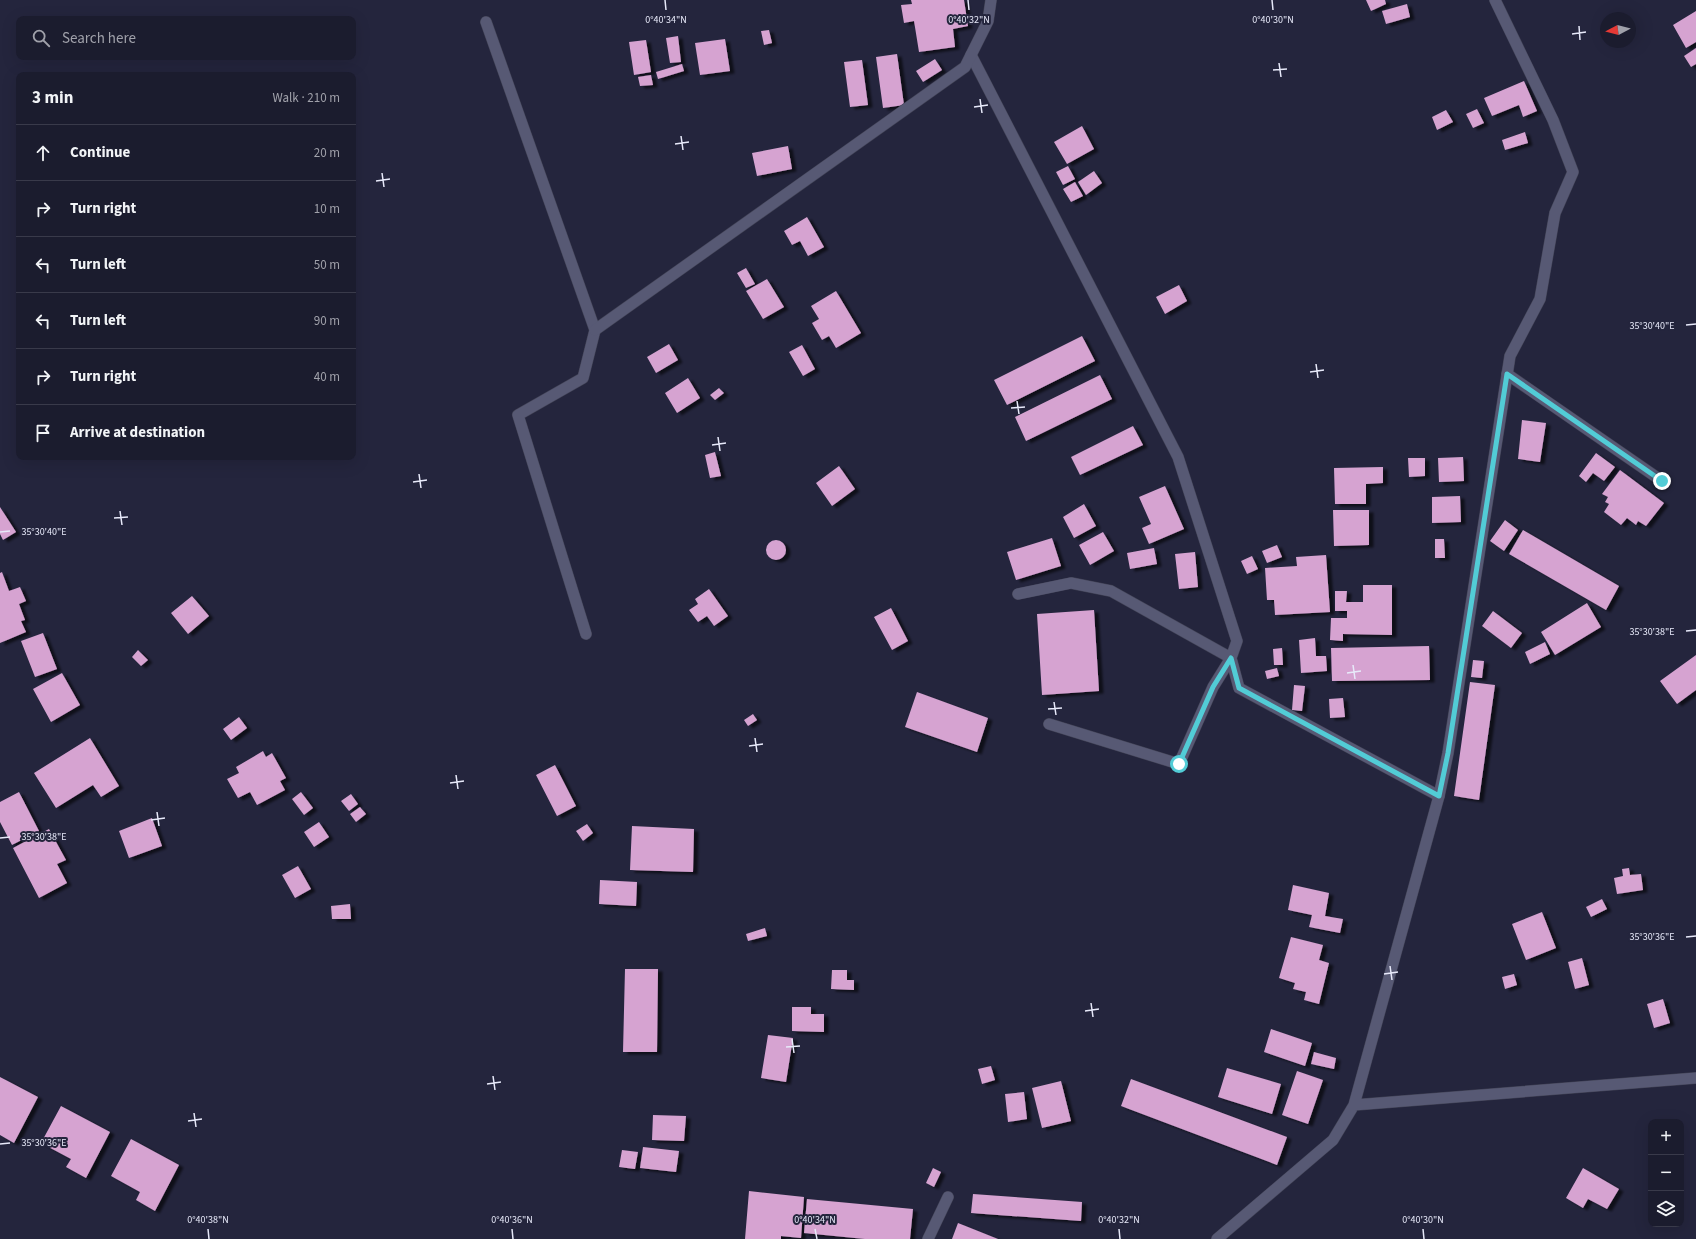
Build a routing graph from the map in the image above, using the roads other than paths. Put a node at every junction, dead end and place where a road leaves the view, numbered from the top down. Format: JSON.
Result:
{"nodes":[{"id":1,"x":991,"y":0,"type":"edge"},
{"id":2,"x":1495,"y":0,"type":"edge"},
{"id":3,"x":486,"y":22,"type":"dead end"},
{"id":4,"x":971,"y":55,"type":"junction"},
{"id":5,"x":595,"y":330,"type":"junction"},
{"id":6,"x":1507,"y":374,"type":"junction"},
{"id":7,"x":1662,"y":481,"type":"dead end"},
{"id":8,"x":1018,"y":594,"type":"dead end"},
{"id":9,"x":586,"y":634,"type":"dead end"},
{"id":10,"x":1231,"y":658,"type":"junction"},
{"id":11,"x":1049,"y":724,"type":"dead end"},
{"id":12,"x":1439,"y":796,"type":"junction"},
{"id":13,"x":1696,"y":1078,"type":"edge"},
{"id":14,"x":1354,"y":1105,"type":"junction"},
{"id":15,"x":948,"y":1197,"type":"dead end"},
{"id":16,"x":928,"y":1239,"type":"edge"},
{"id":17,"x":1217,"y":1239,"type":"edge"}],
"edges":[{"from":1,"to":4,"type":"street"},
{"from":2,"to":6,"type":"street"},
{"from":3,"to":5,"type":"street"},
{"from":4,"to":5,"type":"street"},
{"from":4,"to":10,"type":"street"},
{"from":5,"to":9,"type":"street"},
{"from":6,"to":7,"type":"street"},
{"from":6,"to":12,"type":"street"},
{"from":8,"to":10,"type":"street"},
{"from":10,"to":11,"type":"street"},
{"from":10,"to":12,"type":"street"},
{"from":12,"to":14,"type":"street"},
{"from":13,"to":14,"type":"street"},
{"from":14,"to":17,"type":"street"},
{"from":15,"to":16,"type":"street"}]}
